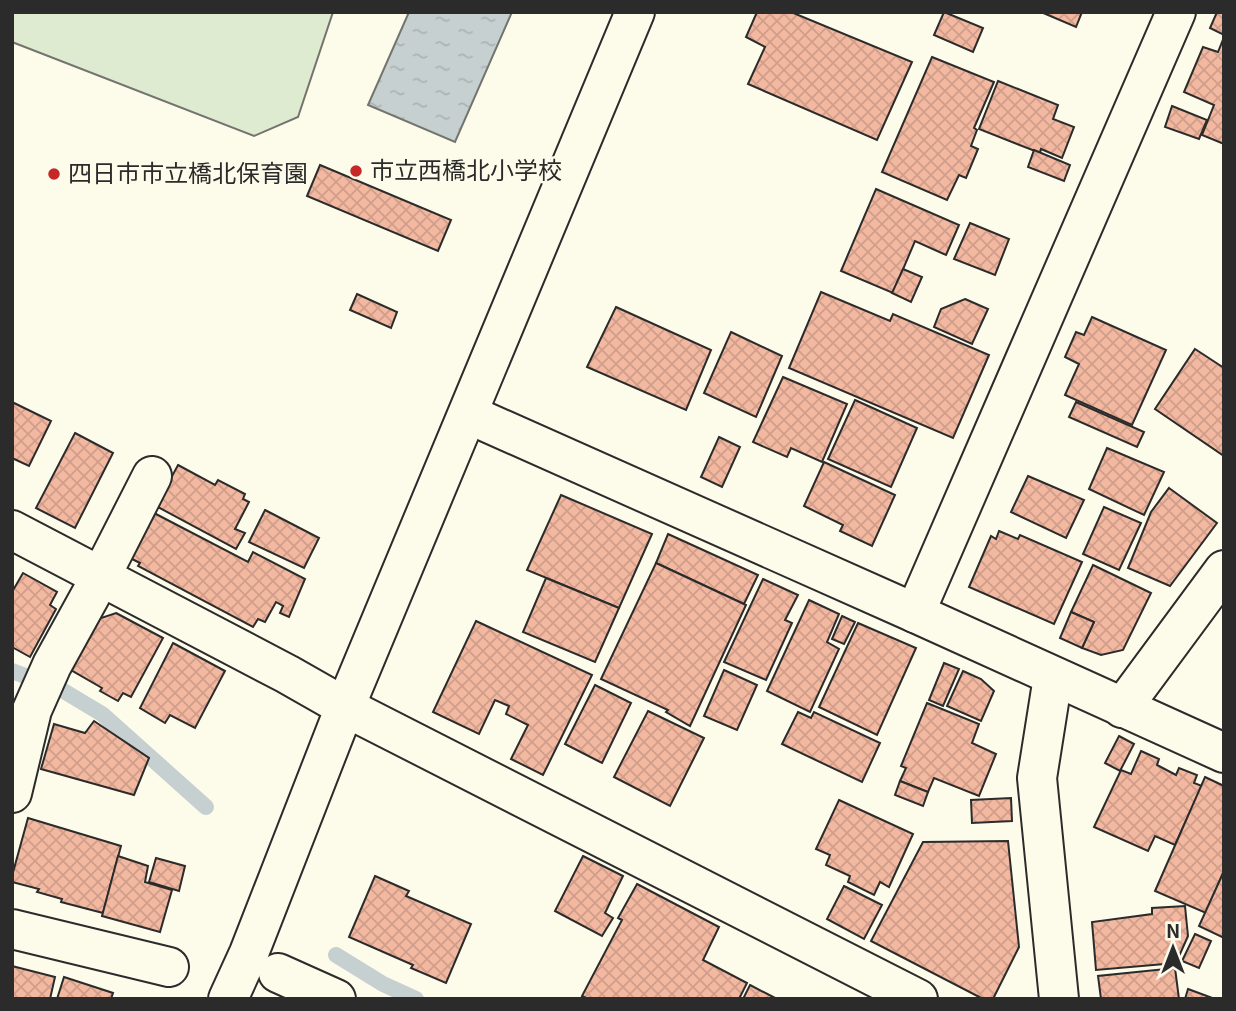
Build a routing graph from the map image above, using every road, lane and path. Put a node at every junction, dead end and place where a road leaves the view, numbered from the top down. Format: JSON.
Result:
{"nodes":[{"id":1,"x":635,"y":12,"type":"edge"},
{"id":2,"x":1176,"y":12,"type":"edge"},
{"id":3,"x":468,"y":414,"type":"junction"},
{"id":4,"x":152,"y":476,"type":"dead end"},
{"id":5,"x":12,"y":530,"type":"edge"},
{"id":6,"x":1224,"y":570,"type":"edge"},
{"id":7,"x":100,"y":578,"type":"junction"},
{"id":8,"x":915,"y":613,"type":"junction"},
{"id":9,"x":1054,"y":677,"type":"junction"},
{"id":10,"x":345,"y":707,"type":"junction"},
{"id":11,"x":1122,"y":708,"type":"junction"},
{"id":12,"x":1224,"y":753,"type":"edge"},
{"id":13,"x":12,"y":793,"type":"edge"},
{"id":14,"x":12,"y":929,"type":"edge"},
{"id":15,"x":169,"y":967,"type":"dead end"},
{"id":16,"x":278,"y":973,"type":"dead end"},
{"id":17,"x":228,"y":999,"type":"edge"},
{"id":18,"x":336,"y":999,"type":"edge"},
{"id":19,"x":918,"y":999,"type":"edge"},
{"id":20,"x":1059,"y":999,"type":"edge"}],
"edges":[{"from":1,"to":3,"type":"street"},
{"from":2,"to":8,"type":"street"},
{"from":3,"to":8,"type":"street"},
{"from":3,"to":10,"type":"street"},
{"from":4,"to":7,"type":"street"},
{"from":5,"to":7,"type":"street"},
{"from":6,"to":11,"type":"street"},
{"from":7,"to":10,"type":"street"},
{"from":7,"to":13,"type":"street"},
{"from":8,"to":9,"type":"street"},
{"from":9,"to":11,"type":"street"},
{"from":9,"to":20,"type":"street"},
{"from":10,"to":17,"type":"street"},
{"from":10,"to":19,"type":"street"},
{"from":11,"to":12,"type":"street"},
{"from":14,"to":15,"type":"street"},
{"from":16,"to":18,"type":"street"}]}
